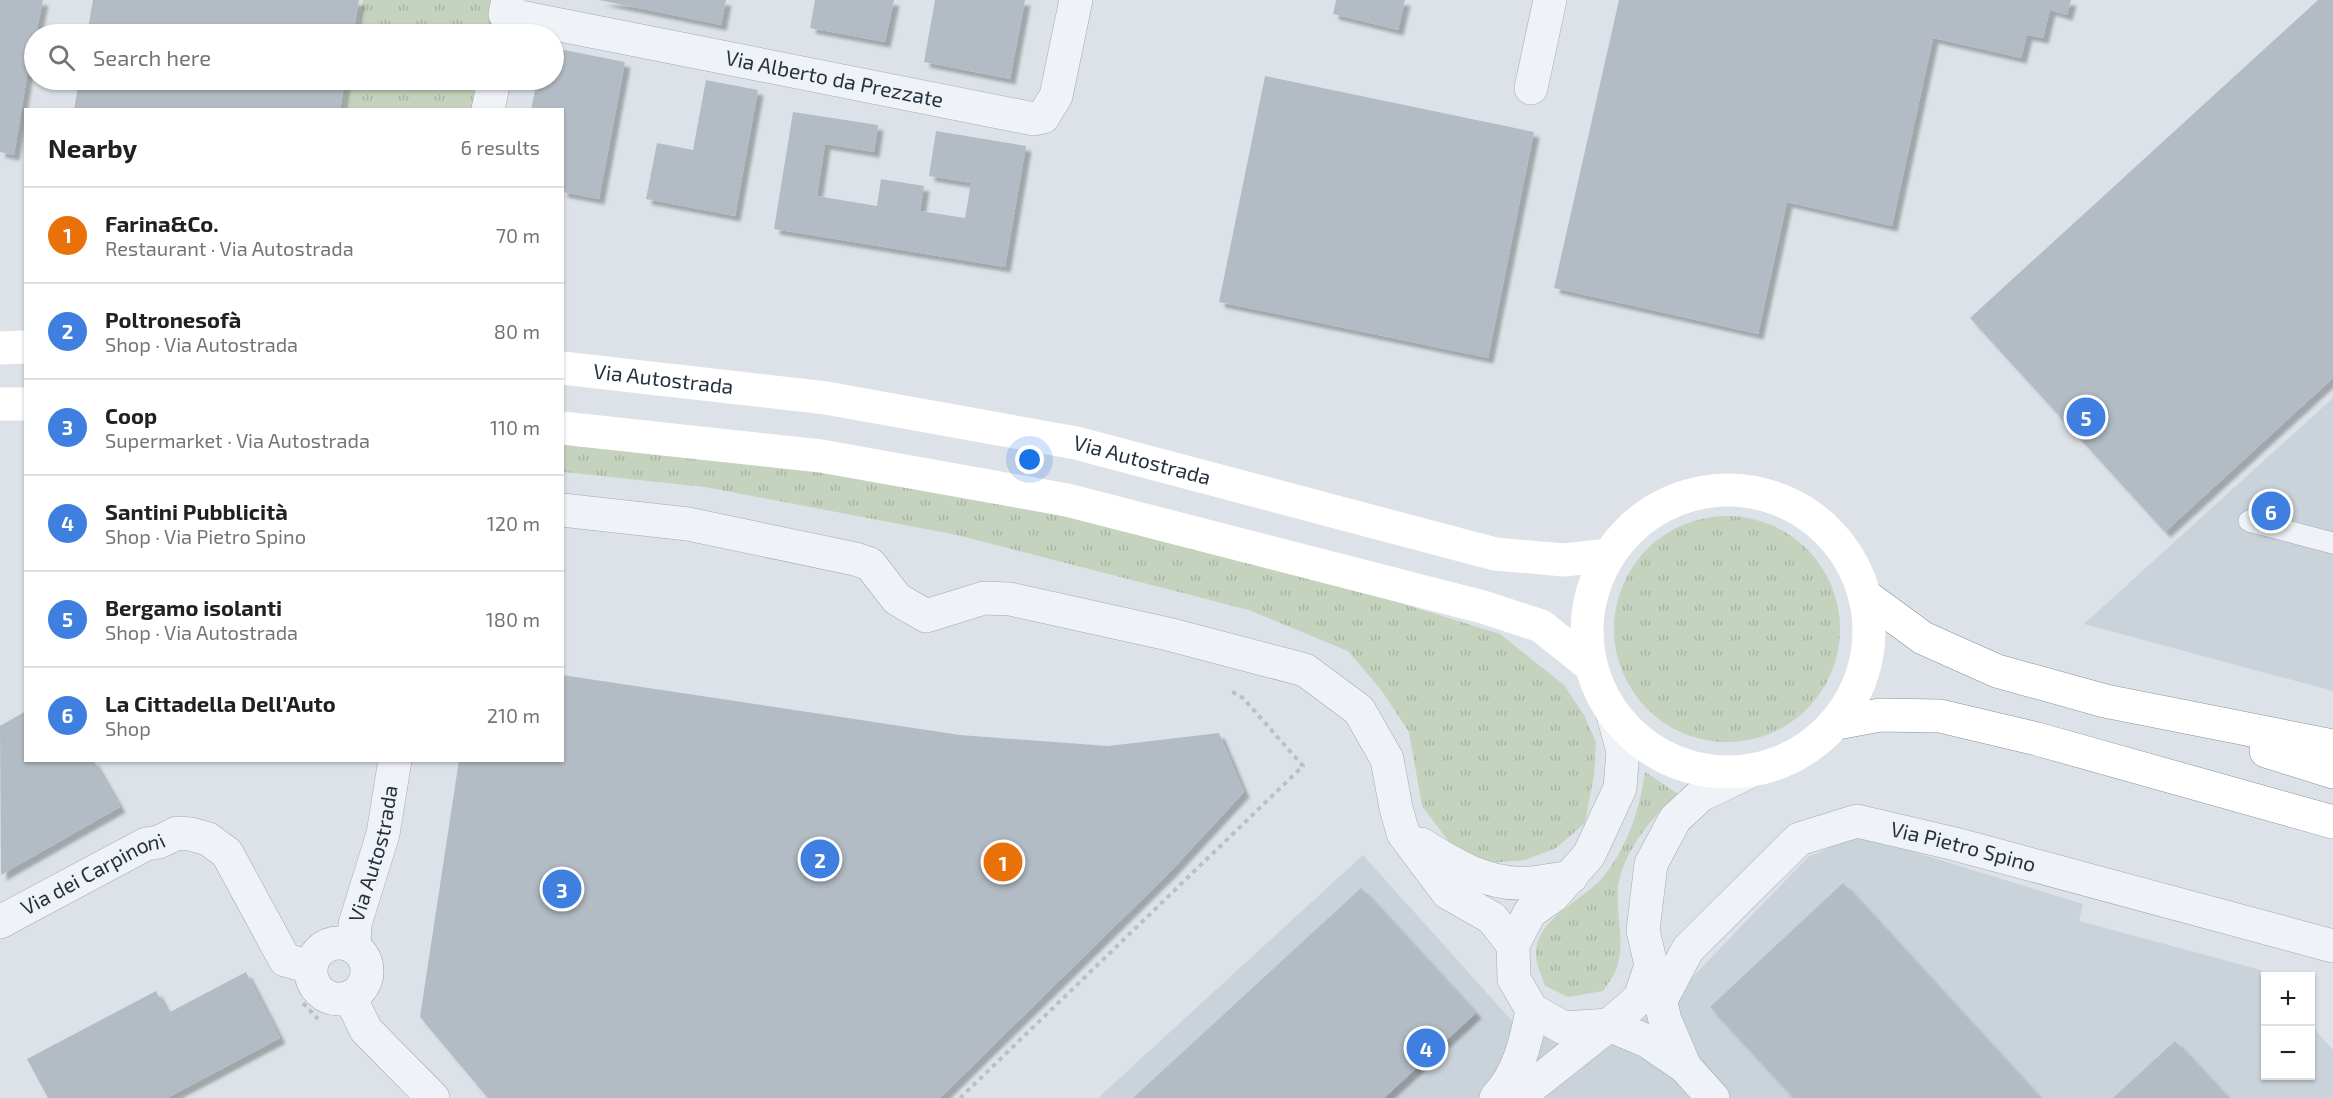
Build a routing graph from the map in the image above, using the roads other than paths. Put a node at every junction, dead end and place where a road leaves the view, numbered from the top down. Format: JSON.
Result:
{"nodes":[{"id":1,"x":1076,"y":0,"type":"edge"},
{"id":2,"x":1550,"y":0,"type":"edge"},
{"id":3,"x":505,"y":16,"type":"edge"},
{"id":4,"x":546,"y":24,"type":"edge"},
{"id":5,"x":564,"y":27,"type":"edge"},
{"id":6,"x":1531,"y":88,"type":"dead end"},
{"id":7,"x":492,"y":90,"type":"edge"},
{"id":8,"x":488,"y":108,"type":"edge"},
{"id":9,"x":24,"y":347,"type":"edge"},
{"id":10,"x":0,"y":348,"type":"edge"},
{"id":11,"x":564,"y":368,"type":"edge"},
{"id":12,"x":0,"y":404,"type":"edge"},
{"id":13,"x":24,"y":404,"type":"edge"},
{"id":14,"x":0,"y":412,"type":"edge"},
{"id":15,"x":24,"y":419,"type":"edge"},
{"id":16,"x":564,"y":428,"type":"edge"},
{"id":17,"x":564,"y":510,"type":"edge"},
{"id":18,"x":2249,"y":521,"type":"dead end"},
{"id":19,"x":2333,"y":543,"type":"edge"},
{"id":20,"x":1609,"y":555,"type":"junction"},
{"id":21,"x":1867,"y":597,"type":"junction"},
{"id":22,"x":1591,"y":666,"type":"junction"},
{"id":23,"x":2105,"y":701,"type":"junction"},
{"id":24,"x":1612,"y":712,"type":"junction"},
{"id":25,"x":1837,"y":723,"type":"junction"},
{"id":26,"x":2333,"y":746,"type":"edge"},
{"id":27,"x":395,"y":762,"type":"edge"},
{"id":28,"x":1749,"y":772,"type":"junction"},
{"id":29,"x":2333,"y":772,"type":"edge"},
{"id":30,"x":2331,"y":821,"type":"edge"},
{"id":31,"x":1403,"y":833,"type":"junction"},
{"id":32,"x":1571,"y":877,"type":"junction"},
{"id":33,"x":0,"y":922,"type":"edge"},
{"id":34,"x":1513,"y":945,"type":"junction"},
{"id":35,"x":2333,"y":946,"type":"edge"},
{"id":36,"x":354,"y":947,"type":"junction"},
{"id":37,"x":1651,"y":966,"type":"junction"},
{"id":38,"x":311,"y":967,"type":"junction"},
{"id":39,"x":350,"y":997,"type":"junction"},
{"id":40,"x":1661,"y":1000,"type":"junction"},
{"id":41,"x":1532,"y":1010,"type":"junction"},
{"id":42,"x":1609,"y":1024,"type":"junction"},
{"id":43,"x":1685,"y":1067,"type":"junction"},
{"id":44,"x":433,"y":1098,"type":"edge"},
{"id":45,"x":1496,"y":1098,"type":"edge"},
{"id":46,"x":1517,"y":1098,"type":"edge"},
{"id":47,"x":1713,"y":1098,"type":"edge"}],
"edges":[{"from":1,"to":5,"type":"street","name":"Via Alberto da Prezzate"},
{"from":2,"to":6,"type":"street"},
{"from":3,"to":4,"type":"street","name":"Via Alberto da Prezzate"},
{"from":7,"to":8,"type":"street"},
{"from":9,"to":10,"type":"main road"},
{"from":11,"to":20,"type":"main road","name":"Via Autostrada"},
{"from":12,"to":13,"type":"main road"},
{"from":14,"to":15,"type":"street"},
{"from":16,"to":22,"type":"main road"},
{"from":17,"to":31,"type":"street"},
{"from":18,"to":19,"type":"lane"},
{"from":20,"to":21,"type":"main road"},
{"from":20,"to":22,"type":"main road"},
{"from":21,"to":23,"type":"main road"},
{"from":21,"to":25,"type":"main road"},
{"from":22,"to":24,"type":"main road"},
{"from":23,"to":26,"type":"main road"},
{"from":23,"to":29,"type":"main road"},
{"from":24,"to":28,"type":"main road"},
{"from":24,"to":32,"type":"street"},
{"from":25,"to":28,"type":"main road"},
{"from":25,"to":30,"type":"main road"},
{"from":27,"to":36,"type":"street","name":"Via Autostrada"},
{"from":28,"to":37,"type":"street"},
{"from":31,"to":32,"type":"street"},
{"from":31,"to":34,"type":"street"},
{"from":32,"to":34,"type":"street"},
{"from":33,"to":38,"type":"street","name":"Via dei Carpinoni"},
{"from":34,"to":41,"type":"street"},
{"from":35,"to":40,"type":"street","name":"Via Pietro Spino"},
{"from":36,"to":38,"type":"street","name":"Via Autostrada"},
{"from":36,"to":39,"type":"street","name":"Via Autostrada"},
{"from":37,"to":40,"type":"street"},
{"from":37,"to":42,"type":"street"},
{"from":38,"to":39,"type":"street"},
{"from":39,"to":44,"type":"street"},
{"from":40,"to":43,"type":"street"},
{"from":41,"to":42,"type":"street"},
{"from":41,"to":45,"type":"street"},
{"from":42,"to":43,"type":"street"},
{"from":42,"to":46,"type":"street"},
{"from":43,"to":47,"type":"street"}]}
